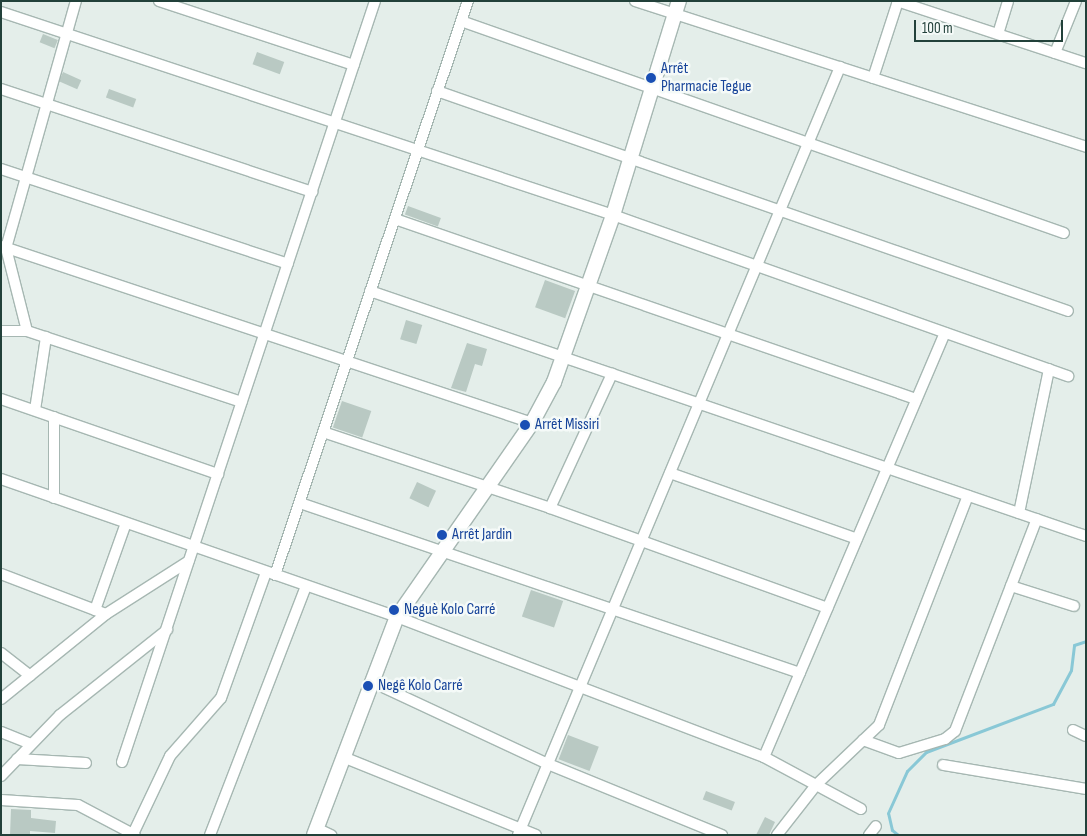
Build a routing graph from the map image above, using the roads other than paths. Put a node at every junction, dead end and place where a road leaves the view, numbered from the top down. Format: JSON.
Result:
{"nodes":[{"id":1,"x":76,"y":1,"type":"edge"},
{"id":2,"x":159,"y":1,"type":"edge"},
{"id":3,"x":375,"y":1,"type":"edge"},
{"id":4,"x":468,"y":1,"type":"edge"},
{"id":5,"x":636,"y":1,"type":"edge"},
{"id":6,"x":898,"y":1,"type":"edge"},
{"id":7,"x":1008,"y":1,"type":"edge"},
{"id":8,"x":1076,"y":1,"type":"edge"},
{"id":9,"x":678,"y":8,"type":"edge"},
{"id":10,"x":1,"y":12,"type":"edge"},
{"id":11,"x":461,"y":21,"type":"junction"},
{"id":12,"x":67,"y":34,"type":"junction"},
{"id":13,"x":998,"y":34,"type":"junction"},
{"id":14,"x":1055,"y":53,"type":"junction"},
{"id":15,"x":1086,"y":63,"type":"edge"},
{"id":16,"x":354,"y":65,"type":"junction"},
{"id":17,"x":840,"y":67,"type":"junction"},
{"id":18,"x":873,"y":78,"type":"junction"},
{"id":19,"x":653,"y":88,"type":"junction"},
{"id":20,"x":1,"y":89,"type":"edge"},
{"id":21,"x":438,"y":91,"type":"junction"},
{"id":22,"x":47,"y":104,"type":"junction"},
{"id":23,"x":335,"y":123,"type":"junction"},
{"id":24,"x":809,"y":143,"type":"junction"},
{"id":25,"x":1086,"y":146,"type":"edge"},
{"id":26,"x":418,"y":150,"type":"junction"},
{"id":27,"x":631,"y":159,"type":"junction"},
{"id":28,"x":1,"y":169,"type":"edge"},
{"id":29,"x":26,"y":176,"type":"junction"},
{"id":30,"x":312,"y":192,"type":"junction"},
{"id":31,"x":780,"y":211,"type":"junction"},
{"id":32,"x":613,"y":216,"type":"junction"},
{"id":33,"x":395,"y":219,"type":"junction"},
{"id":34,"x":1064,"y":232,"type":"dead end"},
{"id":35,"x":4,"y":247,"type":"edge"},
{"id":36,"x":288,"y":264,"type":"junction"},
{"id":37,"x":757,"y":266,"type":"junction"},
{"id":38,"x":587,"y":285,"type":"junction"},
{"id":39,"x":370,"y":291,"type":"junction"},
{"id":40,"x":1068,"y":312,"type":"dead end"},
{"id":41,"x":1,"y":331,"type":"edge"},
{"id":42,"x":27,"y":331,"type":"junction"},
{"id":43,"x":945,"y":333,"type":"junction"},
{"id":44,"x":265,"y":334,"type":"junction"},
{"id":45,"x":728,"y":335,"type":"junction"},
{"id":46,"x":46,"y":337,"type":"junction"},
{"id":47,"x":562,"y":357,"type":"junction"},
{"id":48,"x":347,"y":361,"type":"junction"},
{"id":49,"x":1049,"y":370,"type":"junction"},
{"id":50,"x":612,"y":374,"type":"junction"},
{"id":51,"x":1068,"y":376,"type":"dead end"},
{"id":52,"x":1,"y":399,"type":"edge"},
{"id":53,"x":916,"y":399,"type":"junction"},
{"id":54,"x":242,"y":402,"type":"junction"},
{"id":55,"x":699,"y":404,"type":"junction"},
{"id":56,"x":35,"y":410,"type":"junction"},
{"id":57,"x":54,"y":417,"type":"junction"},
{"id":58,"x":532,"y":423,"type":"junction"},
{"id":59,"x":323,"y":432,"type":"junction"},
{"id":60,"x":887,"y":468,"type":"junction"},
{"id":61,"x":670,"y":473,"type":"junction"},
{"id":62,"x":218,"y":474,"type":"junction"},
{"id":63,"x":1,"y":479,"type":"edge"},
{"id":64,"x":487,"y":487,"type":"junction"},
{"id":65,"x":968,"y":496,"type":"junction"},
{"id":66,"x":54,"y":498,"type":"junction"},
{"id":67,"x":300,"y":502,"type":"junction"},
{"id":68,"x":550,"y":508,"type":"junction"},
{"id":69,"x":1019,"y":513,"type":"junction"},
{"id":70,"x":1038,"y":519,"type":"junction"},
{"id":71,"x":126,"y":523,"type":"junction"},
{"id":72,"x":1086,"y":536,"type":"edge"},
{"id":73,"x":857,"y":540,"type":"junction"},
{"id":74,"x":641,"y":541,"type":"junction"},
{"id":75,"x":194,"y":546,"type":"junction"},
{"id":76,"x":443,"y":551,"type":"junction"},
{"id":77,"x":189,"y":561,"type":"junction"},
{"id":78,"x":271,"y":573,"type":"junction"},
{"id":79,"x":1,"y":574,"type":"edge"},
{"id":80,"x":306,"y":586,"type":"junction"},
{"id":81,"x":1011,"y":586,"type":"junction"},
{"id":82,"x":1074,"y":606,"type":"dead end"},
{"id":83,"x":613,"y":608,"type":"junction"},
{"id":84,"x":828,"y":608,"type":"junction"},
{"id":85,"x":95,"y":610,"type":"junction"},
{"id":86,"x":106,"y":614,"type":"junction"},
{"id":87,"x":397,"y":617,"type":"junction"},
{"id":88,"x":167,"y":629,"type":"junction"},
{"id":89,"x":1,"y":653,"type":"edge"},
{"id":90,"x":800,"y":672,"type":"junction"},
{"id":91,"x":30,"y":676,"type":"junction"},
{"id":92,"x":372,"y":682,"type":"junction"},
{"id":93,"x":580,"y":687,"type":"junction"},
{"id":94,"x":1,"y":699,"type":"edge"},
{"id":95,"x":1073,"y":730,"type":"dead end"},
{"id":96,"x":1,"y":732,"type":"edge"},
{"id":97,"x":1086,"y":736,"type":"edge"},
{"id":98,"x":863,"y":740,"type":"junction"},
{"id":99,"x":31,"y":744,"type":"junction"},
{"id":100,"x":343,"y":757,"type":"junction"},
{"id":101,"x":764,"y":757,"type":"junction"},
{"id":102,"x":16,"y":759,"type":"junction"},
{"id":103,"x":122,"y":762,"type":"dead end"},
{"id":104,"x":86,"y":763,"type":"dead end"},
{"id":105,"x":548,"y":764,"type":"junction"},
{"id":106,"x":943,"y":765,"type":"dead end"},
{"id":107,"x":1,"y":776,"type":"edge"},
{"id":108,"x":816,"y":785,"type":"junction"},
{"id":109,"x":1086,"y":789,"type":"edge"},
{"id":110,"x":1,"y":800,"type":"edge"},
{"id":111,"x":861,"y":809,"type":"dead end"},
{"id":112,"x":876,"y":826,"type":"dead end"},
{"id":113,"x":315,"y":832,"type":"edge"},
{"id":114,"x":520,"y":832,"type":"edge"},
{"id":115,"x":134,"y":834,"type":"edge"},
{"id":116,"x":210,"y":835,"type":"edge"},
{"id":117,"x":331,"y":835,"type":"edge"},
{"id":118,"x":536,"y":835,"type":"edge"},
{"id":119,"x":722,"y":835,"type":"edge"},
{"id":120,"x":776,"y":835,"type":"edge"},
{"id":121,"x":869,"y":835,"type":"edge"}],
"edges":[{"from":1,"to":12,"type":"street"},
{"from":2,"to":16,"type":"street"},
{"from":3,"to":16,"type":"street"},
{"from":4,"to":11,"type":"street"},
{"from":5,"to":9,"type":"street"},
{"from":6,"to":13,"type":"street"},
{"from":6,"to":18,"type":"street"},
{"from":7,"to":13,"type":"street"},
{"from":8,"to":14,"type":"street"},
{"from":9,"to":17,"type":"street"},
{"from":9,"to":19,"type":"street"},
{"from":10,"to":12,"type":"street"},
{"from":11,"to":19,"type":"street"},
{"from":11,"to":21,"type":"street"},
{"from":12,"to":22,"type":"street"},
{"from":12,"to":23,"type":"street"},
{"from":13,"to":14,"type":"street"},
{"from":14,"to":15,"type":"street"},
{"from":16,"to":23,"type":"street"},
{"from":17,"to":18,"type":"street"},
{"from":17,"to":24,"type":"street"},
{"from":18,"to":25,"type":"street"},
{"from":19,"to":24,"type":"street"},
{"from":19,"to":27,"type":"street"},
{"from":20,"to":22,"type":"street"},
{"from":21,"to":26,"type":"street"},
{"from":21,"to":27,"type":"street"},
{"from":22,"to":29,"type":"street"},
{"from":22,"to":30,"type":"street"},
{"from":23,"to":26,"type":"street"},
{"from":23,"to":30,"type":"street"},
{"from":24,"to":31,"type":"street"},
{"from":24,"to":34,"type":"street"},
{"from":26,"to":32,"type":"street"},
{"from":26,"to":33,"type":"street"},
{"from":27,"to":31,"type":"street"},
{"from":27,"to":32,"type":"street"},
{"from":28,"to":29,"type":"street"},
{"from":29,"to":35,"type":"street"},
{"from":29,"to":36,"type":"street"},
{"from":30,"to":36,"type":"street"},
{"from":31,"to":37,"type":"street"},
{"from":31,"to":40,"type":"street"},
{"from":32,"to":37,"type":"street"},
{"from":32,"to":38,"type":"street"},
{"from":33,"to":38,"type":"street"},
{"from":33,"to":39,"type":"street"},
{"from":35,"to":42,"type":"street"},
{"from":35,"to":44,"type":"street"},
{"from":36,"to":44,"type":"street"},
{"from":37,"to":43,"type":"street"},
{"from":37,"to":45,"type":"street"},
{"from":38,"to":45,"type":"street"},
{"from":38,"to":47,"type":"street"},
{"from":39,"to":47,"type":"street"},
{"from":39,"to":48,"type":"street"},
{"from":41,"to":42,"type":"street"},
{"from":42,"to":46,"type":"street"},
{"from":43,"to":49,"type":"street"},
{"from":43,"to":53,"type":"street"},
{"from":44,"to":48,"type":"street"},
{"from":44,"to":54,"type":"street"},
{"from":45,"to":53,"type":"street"},
{"from":45,"to":55,"type":"street"},
{"from":46,"to":54,"type":"street"},
{"from":46,"to":56,"type":"street"},
{"from":47,"to":50,"type":"street"},
{"from":47,"to":58,"type":"street"},
{"from":48,"to":58,"type":"street"},
{"from":48,"to":59,"type":"street"},
{"from":49,"to":51,"type":"street"},
{"from":49,"to":69,"type":"street"},
{"from":50,"to":55,"type":"street"},
{"from":50,"to":68,"type":"street"},
{"from":52,"to":56,"type":"street"},
{"from":53,"to":60,"type":"street"},
{"from":54,"to":62,"type":"street"},
{"from":55,"to":60,"type":"street"},
{"from":55,"to":61,"type":"street"},
{"from":56,"to":57,"type":"street"},
{"from":57,"to":62,"type":"street"},
{"from":57,"to":66,"type":"street"},
{"from":58,"to":64,"type":"street"},
{"from":59,"to":64,"type":"street"},
{"from":59,"to":67,"type":"street"},
{"from":60,"to":65,"type":"street"},
{"from":60,"to":73,"type":"street"},
{"from":61,"to":73,"type":"street"},
{"from":61,"to":74,"type":"street"},
{"from":62,"to":75,"type":"street"},
{"from":63,"to":66,"type":"street"},
{"from":64,"to":68,"type":"street"},
{"from":64,"to":76,"type":"street"},
{"from":65,"to":69,"type":"street"},
{"from":65,"to":98,"type":"street"},
{"from":66,"to":71,"type":"street"},
{"from":67,"to":76,"type":"street"},
{"from":67,"to":78,"type":"street"},
{"from":68,"to":74,"type":"street"},
{"from":69,"to":70,"type":"street"},
{"from":70,"to":72,"type":"street"},
{"from":70,"to":81,"type":"street"},
{"from":71,"to":75,"type":"street"},
{"from":71,"to":85,"type":"street"},
{"from":73,"to":84,"type":"street"},
{"from":74,"to":83,"type":"street"},
{"from":74,"to":84,"type":"street"},
{"from":75,"to":77,"type":"street"},
{"from":75,"to":78,"type":"street"},
{"from":76,"to":83,"type":"street"},
{"from":76,"to":87,"type":"street"},
{"from":77,"to":86,"type":"street"},
{"from":77,"to":88,"type":"street"},
{"from":78,"to":80,"type":"street"},
{"from":78,"to":115,"type":"street"},
{"from":79,"to":85,"type":"street"},
{"from":80,"to":87,"type":"street"},
{"from":80,"to":116,"type":"street"},
{"from":81,"to":82,"type":"street"},
{"from":81,"to":98,"type":"street"},
{"from":83,"to":90,"type":"street"},
{"from":83,"to":93,"type":"street"},
{"from":84,"to":90,"type":"street"},
{"from":85,"to":86,"type":"street"},
{"from":86,"to":91,"type":"street"},
{"from":87,"to":92,"type":"street"},
{"from":87,"to":93,"type":"street"},
{"from":88,"to":99,"type":"street"},
{"from":88,"to":103,"type":"street"},
{"from":89,"to":91,"type":"street"},
{"from":90,"to":101,"type":"street"},
{"from":91,"to":94,"type":"street"},
{"from":92,"to":100,"type":"street"},
{"from":92,"to":105,"type":"street"},
{"from":93,"to":101,"type":"street"},
{"from":93,"to":105,"type":"street"},
{"from":95,"to":97,"type":"street"},
{"from":96,"to":99,"type":"street"},
{"from":98,"to":108,"type":"street"},
{"from":99,"to":102,"type":"street"},
{"from":100,"to":113,"type":"street"},
{"from":100,"to":114,"type":"street"},
{"from":101,"to":108,"type":"street"},
{"from":102,"to":104,"type":"street"},
{"from":102,"to":107,"type":"street"},
{"from":105,"to":114,"type":"street"},
{"from":105,"to":119,"type":"street"},
{"from":106,"to":109,"type":"street"},
{"from":108,"to":111,"type":"street"},
{"from":108,"to":120,"type":"street"},
{"from":110,"to":115,"type":"street"},
{"from":112,"to":121,"type":"street"},
{"from":113,"to":117,"type":"street"},
{"from":114,"to":118,"type":"street"}]}
